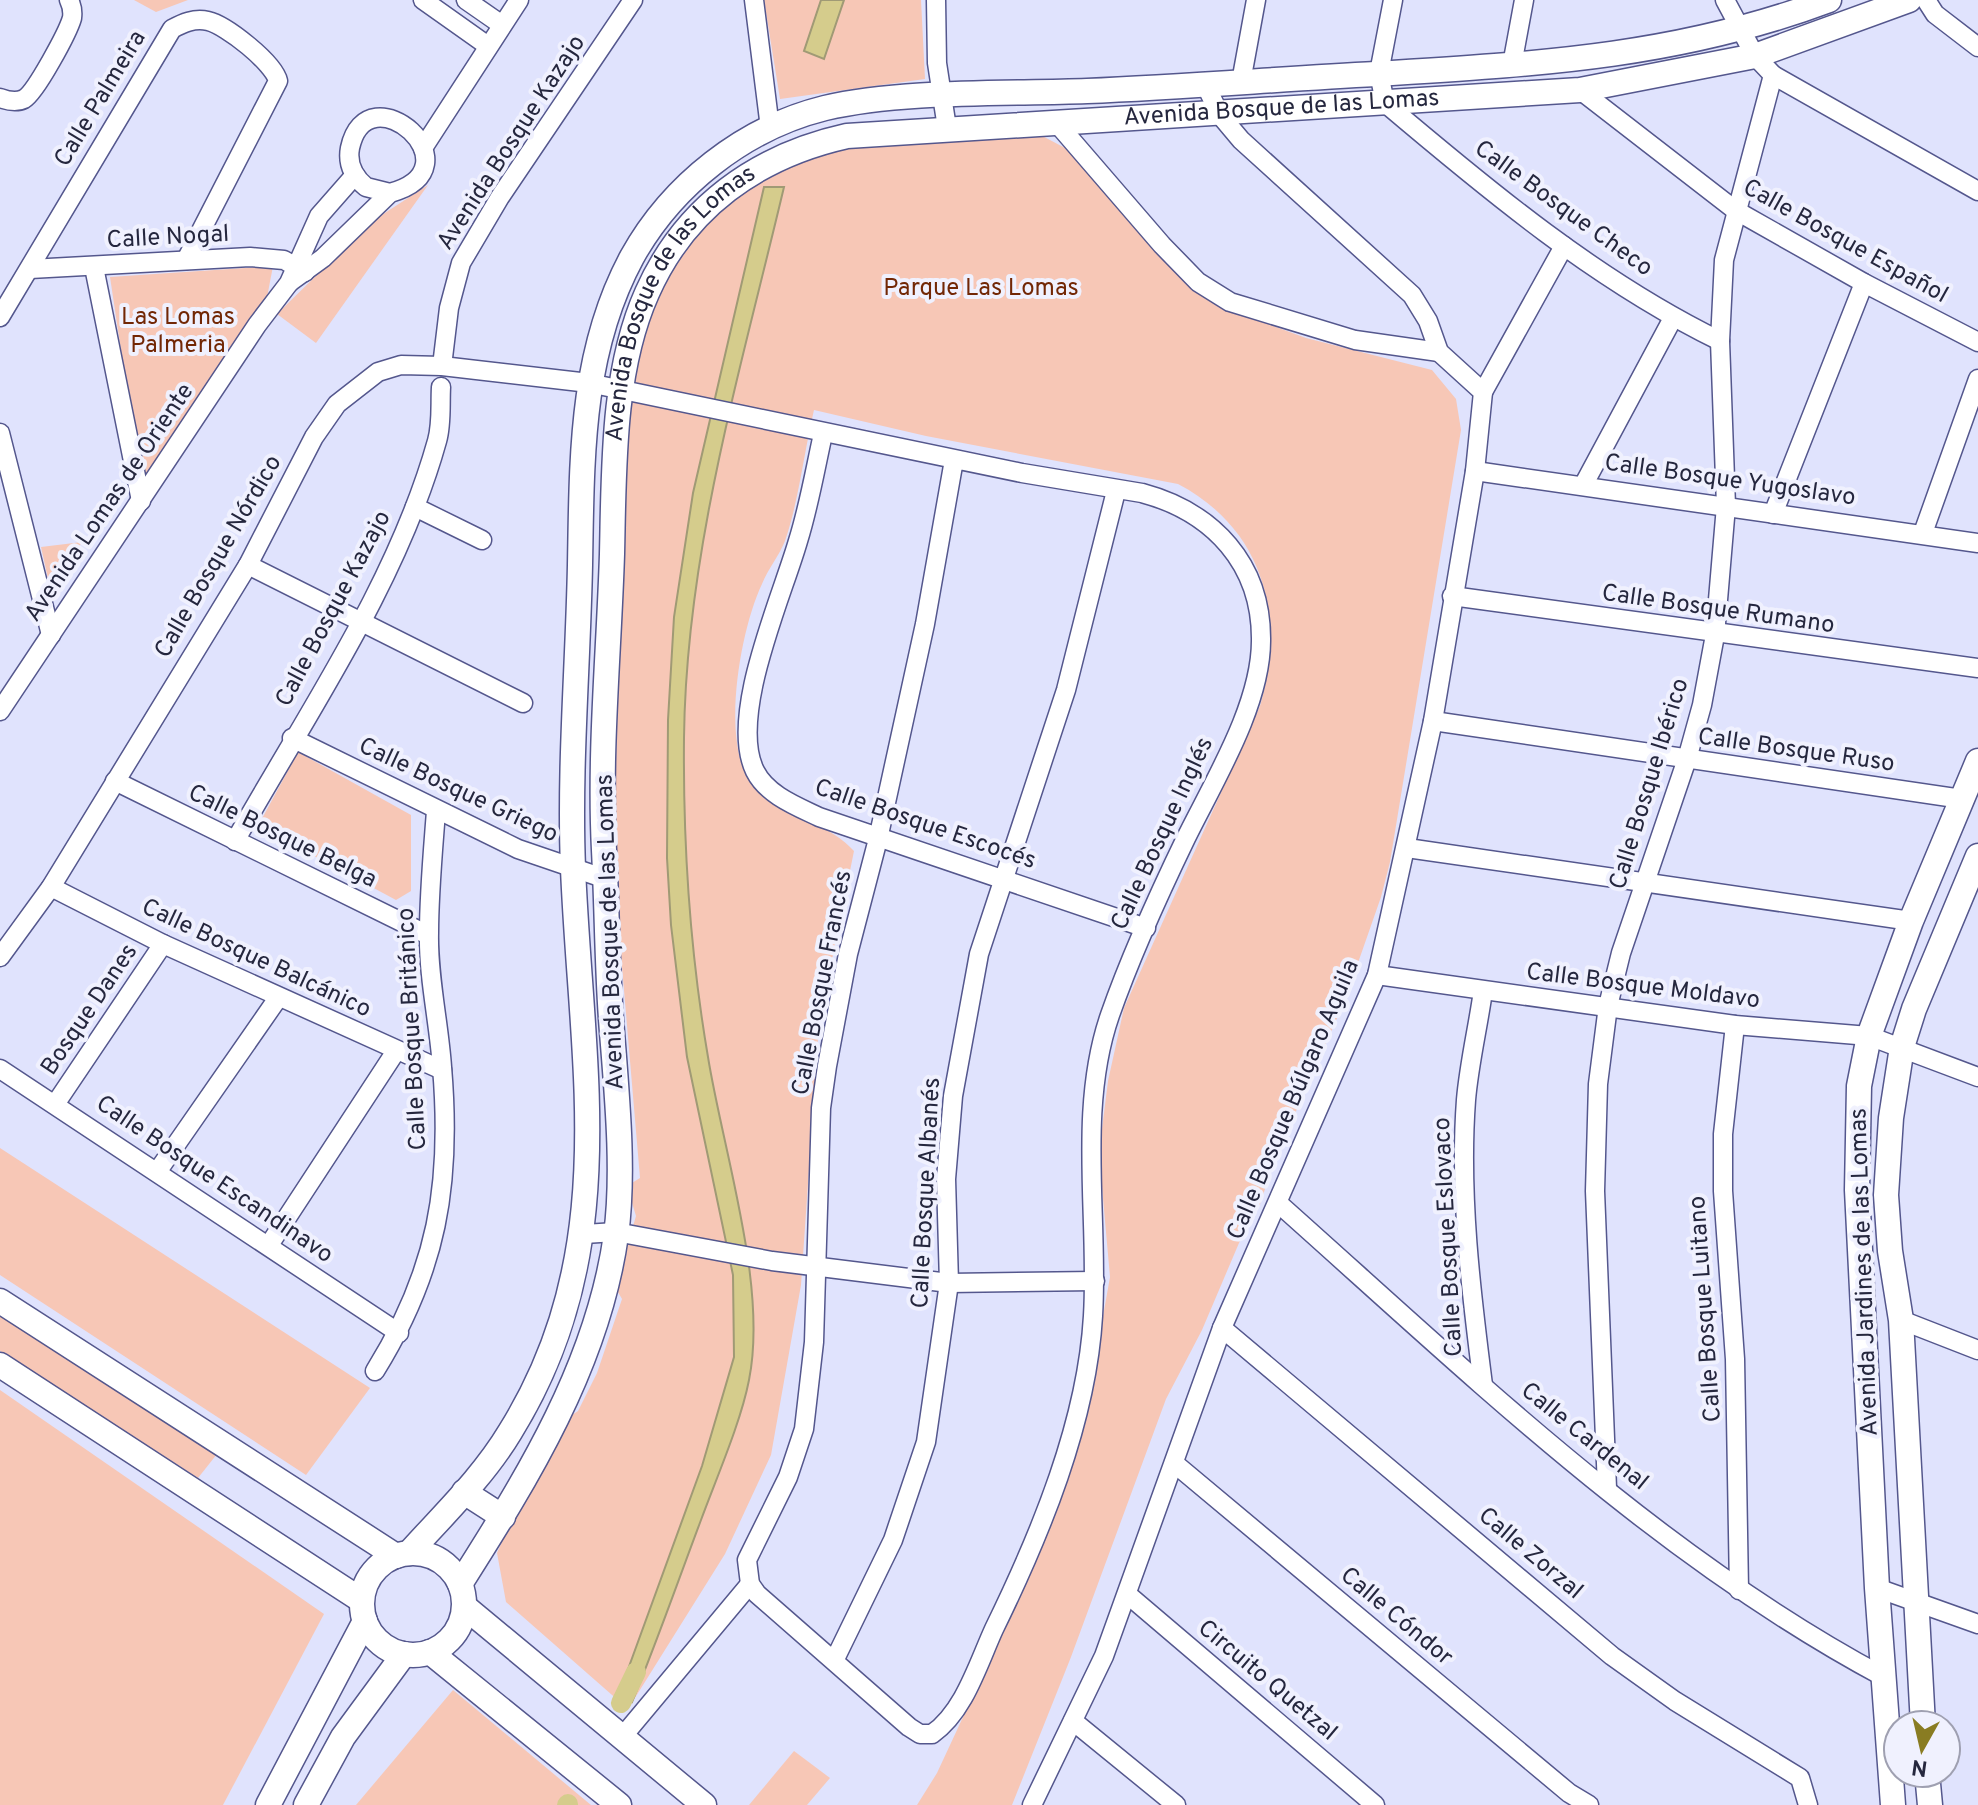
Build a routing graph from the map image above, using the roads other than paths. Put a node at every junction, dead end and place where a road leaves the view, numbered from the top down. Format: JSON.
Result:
{"nodes":[{"id":1,"x":69,"y":0,"type":"edge"},
{"id":2,"x":423,"y":0,"type":"edge"},
{"id":3,"x":466,"y":0,"type":"edge"},
{"id":4,"x":519,"y":0,"type":"edge"},
{"id":5,"x":633,"y":0,"type":"edge"},
{"id":6,"x":754,"y":0,"type":"edge"},
{"id":7,"x":936,"y":0,"type":"edge"},
{"id":8,"x":1256,"y":0,"type":"edge"},
{"id":9,"x":1393,"y":0,"type":"edge"},
{"id":10,"x":1524,"y":0,"type":"edge"},
{"id":11,"x":1725,"y":0,"type":"edge"},
{"id":12,"x":1829,"y":0,"type":"edge"},
{"id":13,"x":1909,"y":0,"type":"edge"},
{"id":14,"x":1926,"y":0,"type":"edge"},
{"id":15,"x":502,"y":25,"type":"junction"},
{"id":16,"x":1740,"y":30,"type":"junction"},
{"id":17,"x":488,"y":46,"type":"junction"},
{"id":18,"x":1978,"y":47,"type":"edge"},
{"id":19,"x":1755,"y":56,"type":"junction"},
{"id":20,"x":1512,"y":65,"type":"junction"},
{"id":21,"x":1379,"y":73,"type":"junction"},
{"id":22,"x":1773,"y":75,"type":"junction"},
{"id":23,"x":1241,"y":82,"type":"junction"},
{"id":24,"x":1206,"y":86,"type":"junction"},
{"id":25,"x":1580,"y":90,"type":"junction"},
{"id":26,"x":942,"y":97,"type":"junction"},
{"id":27,"x":0,"y":98,"type":"edge"},
{"id":28,"x":1385,"y":103,"type":"junction"},
{"id":29,"x":1220,"y":115,"type":"junction"},
{"id":30,"x":1055,"y":121,"type":"junction"},
{"id":31,"x":770,"y":128,"type":"junction"},
{"id":32,"x":947,"y":128,"type":"junction"},
{"id":33,"x":423,"y":148,"type":"junction"},
{"id":34,"x":355,"y":175,"type":"junction"},
{"id":35,"x":1978,"y":191,"type":"edge"},
{"id":36,"x":390,"y":193,"type":"junction"},
{"id":37,"x":1735,"y":210,"type":"junction"},
{"id":38,"x":1564,"y":246,"type":"junction"},
{"id":39,"x":186,"y":260,"type":"junction"},
{"id":40,"x":94,"y":267,"type":"junction"},
{"id":41,"x":30,"y":269,"type":"junction"},
{"id":42,"x":296,"y":274,"type":"junction"},
{"id":43,"x":1864,"y":283,"type":"junction"},
{"id":44,"x":0,"y":317,"type":"edge"},
{"id":45,"x":1673,"y":318,"type":"junction"},
{"id":46,"x":1720,"y":341,"type":"junction"},
{"id":47,"x":1978,"y":342,"type":"edge"},
{"id":48,"x":1439,"y":352,"type":"junction"},
{"id":49,"x":442,"y":366,"type":"junction"},
{"id":50,"x":1978,"y":379,"type":"edge"},
{"id":51,"x":589,"y":383,"type":"junction"},
{"id":52,"x":441,"y":387,"type":"dead end"},
{"id":53,"x":622,"y":389,"type":"junction"},
{"id":54,"x":1483,"y":392,"type":"junction"},
{"id":55,"x":0,"y":433,"type":"edge"},
{"id":56,"x":823,"y":434,"type":"junction"},
{"id":57,"x":954,"y":460,"type":"junction"},
{"id":58,"x":1475,"y":471,"type":"junction"},
{"id":59,"x":1584,"y":484,"type":"junction"},
{"id":60,"x":1116,"y":491,"type":"junction"},
{"id":61,"x":141,"y":501,"type":"junction"},
{"id":62,"x":1726,"y":506,"type":"junction"},
{"id":63,"x":415,"y":507,"type":"junction"},
{"id":64,"x":1773,"y":514,"type":"junction"},
{"id":65,"x":1923,"y":533,"type":"junction"},
{"id":66,"x":482,"y":540,"type":"dead end"},
{"id":67,"x":1978,"y":543,"type":"edge"},
{"id":68,"x":248,"y":565,"type":"junction"},
{"id":69,"x":1452,"y":596,"type":"junction"},
{"id":70,"x":360,"y":622,"type":"junction"},
{"id":71,"x":51,"y":635,"type":"junction"},
{"id":72,"x":1715,"y":635,"type":"junction"},
{"id":73,"x":1978,"y":668,"type":"edge"},
{"id":74,"x":523,"y":703,"type":"dead end"},
{"id":75,"x":0,"y":711,"type":"edge"},
{"id":76,"x":576,"y":714,"type":"junction"},
{"id":77,"x":606,"y":720,"type":"junction"},
{"id":78,"x":1433,"y":721,"type":"junction"},
{"id":79,"x":292,"y":738,"type":"junction"},
{"id":80,"x":1687,"y":759,"type":"junction"},
{"id":81,"x":1978,"y":761,"type":"edge"},
{"id":82,"x":115,"y":781,"type":"junction"},
{"id":83,"x":1962,"y":799,"type":"junction"},
{"id":84,"x":436,"y":811,"type":"junction"},
{"id":85,"x":878,"y":839,"type":"junction"},
{"id":86,"x":235,"y":841,"type":"junction"},
{"id":87,"x":1407,"y":848,"type":"junction"},
{"id":88,"x":1978,"y":856,"type":"edge"},
{"id":89,"x":573,"y":871,"type":"junction"},
{"id":90,"x":1002,"y":876,"type":"junction"},
{"id":91,"x":606,"y":879,"type":"junction"},
{"id":92,"x":1647,"y":881,"type":"junction"},
{"id":93,"x":51,"y":887,"type":"junction"},
{"id":94,"x":1911,"y":921,"type":"junction"},
{"id":95,"x":1146,"y":928,"type":"junction"},
{"id":96,"x":428,"y":935,"type":"junction"},
{"id":97,"x":163,"y":944,"type":"junction"},
{"id":98,"x":0,"y":957,"type":"edge"},
{"id":99,"x":1377,"y":975,"type":"junction"},
{"id":100,"x":1483,"y":991,"type":"junction"},
{"id":101,"x":278,"y":998,"type":"junction"},
{"id":102,"x":1608,"y":1006,"type":"junction"},
{"id":103,"x":1735,"y":1025,"type":"junction"},
{"id":104,"x":1869,"y":1036,"type":"junction"},
{"id":105,"x":1902,"y":1047,"type":"junction"},
{"id":106,"x":396,"y":1051,"type":"junction"},
{"id":107,"x":0,"y":1069,"type":"edge"},
{"id":108,"x":442,"y":1070,"type":"junction"},
{"id":109,"x":1978,"y":1077,"type":"edge"},
{"id":110,"x":56,"y":1103,"type":"junction"},
{"id":111,"x":157,"y":1172,"type":"junction"},
{"id":112,"x":1278,"y":1203,"type":"junction"},
{"id":113,"x":616,"y":1232,"type":"junction"},
{"id":114,"x":584,"y":1234,"type":"junction"},
{"id":115,"x":269,"y":1245,"type":"junction"},
{"id":116,"x":817,"y":1266,"type":"junction"},
{"id":117,"x":1095,"y":1281,"type":"junction"},
{"id":118,"x":949,"y":1283,"type":"junction"},
{"id":119,"x":0,"y":1301,"type":"edge"},
{"id":120,"x":1901,"y":1320,"type":"junction"},
{"id":121,"x":1222,"y":1328,"type":"junction"},
{"id":122,"x":399,"y":1333,"type":"junction"},
{"id":123,"x":1978,"y":1350,"type":"edge"},
{"id":124,"x":0,"y":1365,"type":"edge"},
{"id":125,"x":375,"y":1371,"type":"dead end"},
{"id":126,"x":1483,"y":1385,"type":"junction"},
{"id":127,"x":1174,"y":1463,"type":"junction"},
{"id":128,"x":1607,"y":1488,"type":"junction"},
{"id":129,"x":464,"y":1492,"type":"junction"},
{"id":130,"x":503,"y":1517,"type":"junction"},
{"id":131,"x":402,"y":1554,"type":"junction"},
{"id":132,"x":750,"y":1584,"type":"junction"},
{"id":133,"x":1877,"y":1588,"type":"junction"},
{"id":134,"x":1739,"y":1590,"type":"junction"},
{"id":135,"x":1127,"y":1594,"type":"junction"},
{"id":136,"x":463,"y":1596,"type":"junction"},
{"id":137,"x":1915,"y":1601,"type":"junction"},
{"id":138,"x":363,"y":1611,"type":"junction"},
{"id":139,"x":1978,"y":1624,"type":"edge"},
{"id":140,"x":430,"y":1652,"type":"junction"},
{"id":141,"x":404,"y":1654,"type":"junction"},
{"id":142,"x":835,"y":1659,"type":"junction"},
{"id":143,"x":1884,"y":1677,"type":"junction"},
{"id":144,"x":1922,"y":1709,"type":"edge"},
{"id":145,"x":1073,"y":1721,"type":"junction"},
{"id":146,"x":623,"y":1736,"type":"junction"},
{"id":147,"x":1564,"y":1799,"type":"edge"},
{"id":148,"x":268,"y":1805,"type":"edge"},
{"id":149,"x":306,"y":1805,"type":"edge"},
{"id":150,"x":619,"y":1805,"type":"edge"},
{"id":151,"x":704,"y":1805,"type":"edge"},
{"id":152,"x":1032,"y":1805,"type":"edge"},
{"id":153,"x":1176,"y":1805,"type":"edge"},
{"id":154,"x":1375,"y":1805,"type":"edge"},
{"id":155,"x":1589,"y":1805,"type":"edge"},
{"id":156,"x":1808,"y":1805,"type":"edge"},
{"id":157,"x":1893,"y":1805,"type":"edge"}],
"edges":[{"from":1,"to":27,"type":"street"},
{"from":2,"to":17,"type":"street"},
{"from":3,"to":15,"type":"street"},
{"from":4,"to":15,"type":"street"},
{"from":5,"to":49,"type":"street","name":"Avenida Bosque Kazajo"},
{"from":6,"to":31,"type":"street"},
{"from":7,"to":26,"type":"street"},
{"from":8,"to":23,"type":"street"},
{"from":9,"to":21,"type":"street"},
{"from":10,"to":20,"type":"street"},
{"from":11,"to":16,"type":"street"},
{"from":12,"to":16,"type":"street","name":"Avenida Bosque de las Lomas"},
{"from":13,"to":19,"type":"street","name":"Avenida Bosque de las Lomas"},
{"from":14,"to":18,"type":"street"},
{"from":15,"to":17,"type":"street"},
{"from":16,"to":19,"type":"street"},
{"from":16,"to":20,"type":"street","name":"Avenida Bosque de las Lomas"},
{"from":17,"to":33,"type":"street"},
{"from":19,"to":22,"type":"street"},
{"from":19,"to":25,"type":"street","name":"Avenida Bosque de las Lomas"},
{"from":20,"to":21,"type":"street","name":"Avenida Bosque de las Lomas"},
{"from":21,"to":23,"type":"street","name":"Avenida Bosque de las Lomas"},
{"from":21,"to":28,"type":"street"},
{"from":22,"to":35,"type":"street"},
{"from":22,"to":37,"type":"street","name":"Calle Bosque Ibérico"},
{"from":23,"to":24,"type":"street","name":"Avenida Bosque de las Lomas"},
{"from":24,"to":26,"type":"street","name":"Avenida Bosque de las Lomas"},
{"from":24,"to":29,"type":"street"},
{"from":25,"to":28,"type":"street","name":"Avenida Bosque de las Lomas"},
{"from":25,"to":37,"type":"street","name":"Calle Bosque Español"},
{"from":26,"to":31,"type":"street","name":"Avenida Bosque de las Lomas"},
{"from":26,"to":32,"type":"street"},
{"from":28,"to":29,"type":"street","name":"Avenida Bosque de las Lomas"},
{"from":28,"to":38,"type":"street","name":"Calle Bosque Checo"},
{"from":29,"to":30,"type":"street","name":"Avenida Bosque de las Lomas"},
{"from":29,"to":48,"type":"street"},
{"from":30,"to":32,"type":"street","name":"Avenida Bosque de las Lomas"},
{"from":30,"to":48,"type":"street"},
{"from":31,"to":51,"type":"street","name":"Avenida Bosque de las Lomas"},
{"from":32,"to":53,"type":"street","name":"Avenida Bosque de las Lomas"},
{"from":33,"to":34,"type":"street"},
{"from":33,"to":36,"type":"street"},
{"from":34,"to":36,"type":"street"},
{"from":34,"to":42,"type":"street","name":"Avenida Lomas de Oriente"},
{"from":36,"to":42,"type":"street","name":"Avenida Lomas de Oriente"},
{"from":37,"to":43,"type":"street","name":"Calle Bosque Español"},
{"from":37,"to":46,"type":"street","name":"Calle Bosque Ibérico"},
{"from":38,"to":45,"type":"street","name":"Calle Bosque Checo"},
{"from":38,"to":54,"type":"street"},
{"from":39,"to":40,"type":"street","name":"Calle Nogal"},
{"from":39,"to":41,"type":"street","name":"Calle Palmeira"},
{"from":39,"to":42,"type":"street","name":"Calle Nogal"},
{"from":40,"to":41,"type":"street","name":"Calle Nogal"},
{"from":40,"to":61,"type":"street"},
{"from":41,"to":44,"type":"street","name":"Calle Palmeira"},
{"from":42,"to":61,"type":"street","name":"Avenida Lomas de Oriente"},
{"from":43,"to":47,"type":"street","name":"Calle Bosque Español"},
{"from":43,"to":64,"type":"street"},
{"from":45,"to":46,"type":"street","name":"Calle Bosque Checo"},
{"from":45,"to":59,"type":"street"},
{"from":46,"to":62,"type":"street","name":"Calle Bosque Ibérico"},
{"from":48,"to":54,"type":"street"},
{"from":49,"to":51,"type":"street","name":"Calle Bosque Nórdico"},
{"from":49,"to":68,"type":"street","name":"Calle Bosque Nórdico"},
{"from":50,"to":65,"type":"street"},
{"from":51,"to":53,"type":"street","name":"Calle Bosque Nórdico"},
{"from":51,"to":76,"type":"street","name":"Avenida Bosque de las Lomas"},
{"from":52,"to":63,"type":"street","name":"Calle Bosque Kazajo"},
{"from":53,"to":56,"type":"street","name":"Calle Bosque Inglés"},
{"from":53,"to":77,"type":"street","name":"Avenida Bosque de las Lomas"},
{"from":54,"to":58,"type":"street","name":"Calle Bosque Búlgaro Aguila"},
{"from":55,"to":71,"type":"street"},
{"from":56,"to":57,"type":"street","name":"Calle Bosque Inglés"},
{"from":56,"to":85,"type":"street","name":"Calle Bosque Escocés"},
{"from":57,"to":60,"type":"street","name":"Calle Bosque Inglés"},
{"from":57,"to":85,"type":"street","name":"Calle Bosque Francés"},
{"from":58,"to":59,"type":"street","name":"Calle Bosque Yugoslavo"},
{"from":58,"to":69,"type":"street","name":"Calle Bosque Búlgaro Aguila"},
{"from":59,"to":62,"type":"street","name":"Calle Bosque Yugoslavo"},
{"from":60,"to":90,"type":"street","name":"Calle Bosque Albanés"},
{"from":60,"to":95,"type":"street","name":"Calle Bosque Inglés"},
{"from":61,"to":71,"type":"street","name":"Avenida Lomas de Oriente"},
{"from":62,"to":64,"type":"street","name":"Calle Bosque Yugoslavo"},
{"from":62,"to":72,"type":"street","name":"Calle Bosque Ibérico"},
{"from":63,"to":66,"type":"street"},
{"from":63,"to":70,"type":"street","name":"Calle Bosque Kazajo"},
{"from":64,"to":65,"type":"street","name":"Calle Bosque Yugoslavo"},
{"from":65,"to":67,"type":"street","name":"Calle Bosque Yugoslavo"},
{"from":68,"to":70,"type":"street"},
{"from":68,"to":82,"type":"street","name":"Calle Bosque Nórdico"},
{"from":69,"to":72,"type":"street","name":"Calle Bosque Rumano"},
{"from":69,"to":78,"type":"street","name":"Calle Bosque Búlgaro Aguila"},
{"from":70,"to":74,"type":"street"},
{"from":70,"to":79,"type":"street","name":"Calle Bosque Kazajo"},
{"from":71,"to":75,"type":"street","name":"Avenida Lomas de Oriente"},
{"from":72,"to":73,"type":"street","name":"Calle Bosque Rumano"},
{"from":72,"to":80,"type":"street","name":"Calle Bosque Ibérico"},
{"from":76,"to":77,"type":"street"},
{"from":76,"to":89,"type":"street","name":"Avenida Bosque de las Lomas"},
{"from":77,"to":91,"type":"street","name":"Avenida Bosque de las Lomas"},
{"from":78,"to":80,"type":"street","name":"Calle Bosque Ruso"},
{"from":78,"to":87,"type":"street","name":"Calle Bosque Búlgaro Aguila"},
{"from":79,"to":84,"type":"street","name":"Calle Bosque Griego"},
{"from":79,"to":86,"type":"street","name":"Calle Bosque Kazajo"},
{"from":80,"to":83,"type":"street","name":"Calle Bosque Ruso"},
{"from":80,"to":92,"type":"street","name":"Calle Bosque Ibérico"},
{"from":81,"to":83,"type":"street","name":"Avenida Jardines de las Lomas"},
{"from":82,"to":86,"type":"street","name":"Calle Bosque Belga"},
{"from":82,"to":93,"type":"street","name":"Calle Bosque Nórdico"},
{"from":83,"to":94,"type":"street","name":"Avenida Jardines de las Lomas"},
{"from":84,"to":89,"type":"street","name":"Calle Bosque Griego"},
{"from":84,"to":96,"type":"street","name":"Calle Bosque Británico"},
{"from":85,"to":90,"type":"street","name":"Calle Bosque Escocés"},
{"from":85,"to":116,"type":"street","name":"Calle Bosque Francés"},
{"from":86,"to":96,"type":"street","name":"Calle Bosque Belga"},
{"from":87,"to":92,"type":"street"},
{"from":87,"to":99,"type":"street","name":"Calle Bosque Búlgaro Aguila"},
{"from":88,"to":105,"type":"street","name":"Avenida Jardines de las Lomas"},
{"from":89,"to":91,"type":"street","name":"Calle Bosque Griego"},
{"from":89,"to":114,"type":"street","name":"Avenida Bosque de las Lomas"},
{"from":90,"to":95,"type":"street","name":"Calle Bosque Escocés"},
{"from":90,"to":118,"type":"street","name":"Calle Bosque Albanés"},
{"from":91,"to":113,"type":"street","name":"Avenida Bosque de las Lomas"},
{"from":92,"to":94,"type":"street"},
{"from":92,"to":102,"type":"street","name":"Calle Bosque Ibérico"},
{"from":93,"to":97,"type":"street","name":"Calle Bosque Balcánico"},
{"from":93,"to":98,"type":"street","name":"Calle Bosque Nórdico"},
{"from":94,"to":104,"type":"street","name":"Avenida Jardines de las Lomas"},
{"from":95,"to":117,"type":"street","name":"Calle Bosque Inglés"},
{"from":96,"to":108,"type":"street","name":"Calle Bosque Británico"},
{"from":97,"to":101,"type":"street","name":"Calle Bosque Balcánico"},
{"from":97,"to":110,"type":"street","name":"Bosque Danes"},
{"from":99,"to":100,"type":"street","name":"Calle Bosque Moldavo"},
{"from":99,"to":112,"type":"street","name":"Calle Bosque Búlgaro Aguila"},
{"from":100,"to":102,"type":"street","name":"Calle Bosque Moldavo"},
{"from":100,"to":126,"type":"street","name":"Calle Bosque Eslovaco"},
{"from":101,"to":106,"type":"street","name":"Calle Bosque Balcánico"},
{"from":101,"to":111,"type":"street"},
{"from":102,"to":103,"type":"street","name":"Calle Bosque Moldavo"},
{"from":102,"to":128,"type":"street","name":"Calle Bosque Ibérico"},
{"from":103,"to":104,"type":"street","name":"Calle Bosque Moldavo"},
{"from":103,"to":134,"type":"street","name":"Calle Bosque Luitano"},
{"from":104,"to":105,"type":"street","name":"Calle Bosque Moldavo"},
{"from":104,"to":133,"type":"street","name":"Avenida Jardines de las Lomas"},
{"from":105,"to":109,"type":"street","name":"Calle Bosque Moldavo"},
{"from":105,"to":120,"type":"street","name":"Avenida Jardines de las Lomas"},
{"from":106,"to":108,"type":"street","name":"Calle Bosque Balcánico"},
{"from":106,"to":115,"type":"street"},
{"from":107,"to":110,"type":"street","name":"Calle Bosque Escandinavo"},
{"from":108,"to":122,"type":"street","name":"Calle Bosque Británico"},
{"from":110,"to":111,"type":"street","name":"Calle Bosque Escandinavo"},
{"from":111,"to":115,"type":"street","name":"Calle Bosque Escandinavo"},
{"from":112,"to":121,"type":"street","name":"Calle Bosque Búlgaro Aguila"},
{"from":112,"to":126,"type":"street","name":"Calle Cardenal"},
{"from":113,"to":114,"type":"street"},
{"from":113,"to":116,"type":"street"},
{"from":113,"to":130,"type":"street","name":"Avenida Bosque de las Lomas"},
{"from":114,"to":129,"type":"street","name":"Avenida Bosque de las Lomas"},
{"from":115,"to":122,"type":"street","name":"Calle Bosque Escandinavo"},
{"from":116,"to":118,"type":"street"},
{"from":116,"to":132,"type":"street","name":"Calle Bosque Francés"},
{"from":117,"to":118,"type":"street"},
{"from":117,"to":142,"type":"street","name":"Calle Bosque Inglés"},
{"from":118,"to":142,"type":"street","name":"Calle Bosque Albanés"},
{"from":119,"to":131,"type":"street"},
{"from":120,"to":123,"type":"street"},
{"from":120,"to":137,"type":"street","name":"Avenida Jardines de las Lomas"},
{"from":121,"to":127,"type":"street","name":"Calle Bosque Búlgaro Aguila"},
{"from":121,"to":156,"type":"street","name":"Calle Zorzal"},
{"from":122,"to":125,"type":"street","name":"Calle Bosque Británico"},
{"from":124,"to":138,"type":"street"},
{"from":126,"to":128,"type":"street","name":"Calle Cardenal"},
{"from":127,"to":135,"type":"street","name":"Calle Bosque Búlgaro Aguila"},
{"from":127,"to":147,"type":"street","name":"Calle Cóndor"},
{"from":128,"to":134,"type":"street","name":"Calle Cardenal"},
{"from":129,"to":130,"type":"street"},
{"from":129,"to":131,"type":"street","name":"Avenida Bosque de las Lomas"},
{"from":130,"to":136,"type":"street","name":"Avenida Bosque de las Lomas"},
{"from":131,"to":136,"type":"street"},
{"from":131,"to":138,"type":"street"},
{"from":132,"to":142,"type":"street"},
{"from":132,"to":146,"type":"street"},
{"from":133,"to":137,"type":"street"},
{"from":133,"to":143,"type":"street","name":"Avenida Jardines de las Lomas"},
{"from":134,"to":143,"type":"street","name":"Calle Cardenal"},
{"from":135,"to":145,"type":"street","name":"Calle Bosque Búlgaro Aguila"},
{"from":135,"to":154,"type":"street","name":"Circuito Quetzal"},
{"from":136,"to":140,"type":"street"},
{"from":136,"to":146,"type":"street"},
{"from":137,"to":139,"type":"street"},
{"from":137,"to":144,"type":"street","name":"Avenida Jardines de las Lomas"},
{"from":138,"to":141,"type":"street"},
{"from":138,"to":148,"type":"street"},
{"from":140,"to":141,"type":"street"},
{"from":140,"to":150,"type":"street"},
{"from":141,"to":149,"type":"street"},
{"from":143,"to":157,"type":"street","name":"Avenida Jardines de las Lomas"},
{"from":145,"to":152,"type":"street","name":"Calle Bosque Búlgaro Aguila"},
{"from":145,"to":153,"type":"street"},
{"from":146,"to":151,"type":"street"},
{"from":147,"to":155,"type":"street","name":"Calle Cóndor"}]}
